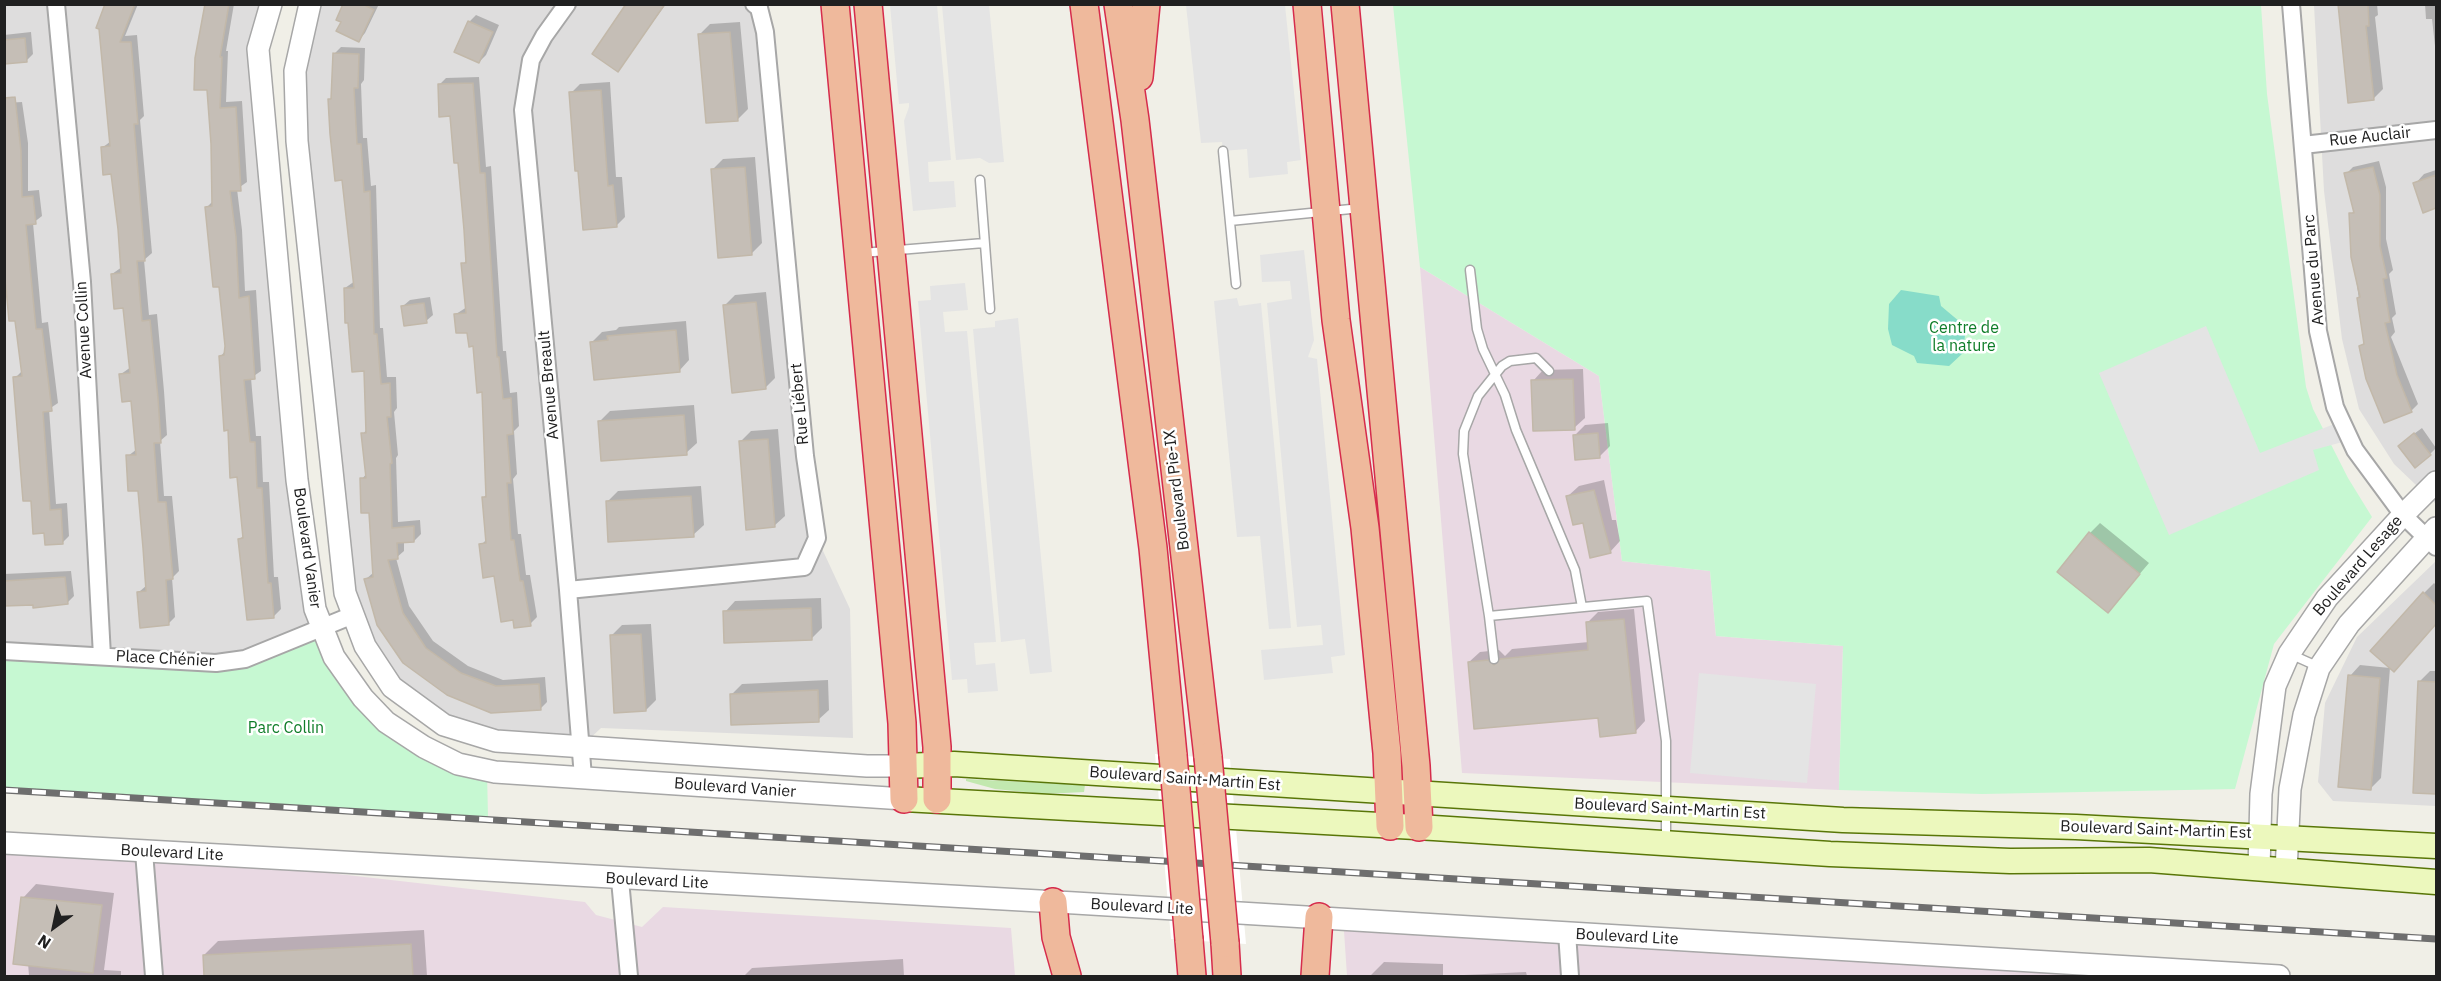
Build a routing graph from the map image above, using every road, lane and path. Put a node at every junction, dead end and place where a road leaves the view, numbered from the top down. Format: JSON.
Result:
{"nodes":[{"id":1,"x":56,"y":4,"type":"edge"},
{"id":2,"x":271,"y":4,"type":"edge"},
{"id":3,"x":309,"y":4,"type":"edge"},
{"id":4,"x":567,"y":4,"type":"edge"},
{"id":5,"x":754,"y":4,"type":"edge"},
{"id":6,"x":835,"y":4,"type":"edge"},
{"id":7,"x":868,"y":4,"type":"edge"},
{"id":8,"x":1084,"y":4,"type":"edge"},
{"id":9,"x":1118,"y":4,"type":"edge"},
{"id":10,"x":1146,"y":4,"type":"edge"},
{"id":11,"x":1307,"y":4,"type":"edge"},
{"id":12,"x":1345,"y":4,"type":"edge"},
{"id":13,"x":2291,"y":4,"type":"edge"},
{"id":14,"x":1135,"y":120,"type":"junction"},
{"id":15,"x":2436,"y":130,"type":"edge"},
{"id":16,"x":2303,"y":145,"type":"junction"},
{"id":17,"x":1223,"y":151,"type":"dead end"},
{"id":18,"x":980,"y":180,"type":"dead end"},
{"id":19,"x":1364,"y":208,"type":"junction"},
{"id":20,"x":1327,"y":211,"type":"junction"},
{"id":21,"x":1230,"y":221,"type":"junction"},
{"id":22,"x":984,"y":243,"type":"junction"},
{"id":23,"x":891,"y":251,"type":"junction"},
{"id":24,"x":859,"y":253,"type":"junction"},
{"id":25,"x":1470,"y":270,"type":"dead end"},
{"id":26,"x":1236,"y":284,"type":"dead end"},
{"id":27,"x":990,"y":309,"type":"dead end"},
{"id":28,"x":1549,"y":371,"type":"dead end"},
{"id":29,"x":1495,"y":372,"type":"junction"},
{"id":30,"x":2436,"y":482,"type":"edge"},
{"id":31,"x":2403,"y":515,"type":"junction"},
{"id":32,"x":2433,"y":538,"type":"edge"},
{"id":33,"x":568,"y":590,"type":"junction"},
{"id":34,"x":1582,"y":607,"type":"junction"},
{"id":35,"x":353,"y":615,"type":"junction"},
{"id":36,"x":1489,"y":616,"type":"junction"},
{"id":37,"x":321,"y":627,"type":"junction"},
{"id":38,"x":4,"y":651,"type":"edge"},
{"id":39,"x":2289,"y":654,"type":"junction"},
{"id":40,"x":102,"y":656,"type":"junction"},
{"id":41,"x":1494,"y":659,"type":"dead end"},
{"id":42,"x":2319,"y":668,"type":"junction"},
{"id":43,"x":581,"y":747,"type":"junction"},
{"id":44,"x":938,"y":765,"type":"junction"},
{"id":45,"x":904,"y":766,"type":"junction"},
{"id":46,"x":583,"y":777,"type":"junction"},
{"id":47,"x":1388,"y":792,"type":"junction"},
{"id":48,"x":1418,"y":794,"type":"junction"},
{"id":49,"x":904,"y":799,"type":"junction"},
{"id":50,"x":937,"y":799,"type":"junction"},
{"id":51,"x":1666,"y":808,"type":"junction"},
{"id":52,"x":1390,"y":826,"type":"junction"},
{"id":53,"x":1419,"y":827,"type":"junction"},
{"id":54,"x":2259,"y":835,"type":"junction"},
{"id":55,"x":2287,"y":836,"type":"junction"},
{"id":56,"x":4,"y":843,"type":"edge"},
{"id":57,"x":1666,"y":843,"type":"junction"},
{"id":58,"x":2436,"y":846,"type":"edge"},
{"id":59,"x":144,"y":852,"type":"junction"},
{"id":60,"x":2259,"y":869,"type":"junction"},
{"id":61,"x":2286,"y":871,"type":"junction"},
{"id":62,"x":620,"y":880,"type":"junction"},
{"id":63,"x":2436,"y":882,"type":"edge"},
{"id":64,"x":1053,"y":902,"type":"junction"},
{"id":65,"x":1319,"y":917,"type":"junction"},
{"id":66,"x":1567,"y":933,"type":"junction"},
{"id":67,"x":154,"y":976,"type":"edge"},
{"id":68,"x":629,"y":976,"type":"edge"},
{"id":69,"x":1067,"y":976,"type":"edge"},
{"id":70,"x":1192,"y":976,"type":"edge"},
{"id":71,"x":1227,"y":976,"type":"edge"},
{"id":72,"x":1315,"y":976,"type":"edge"},
{"id":73,"x":1570,"y":976,"type":"edge"},
{"id":74,"x":2279,"y":976,"type":"edge"}],
"edges":[{"from":1,"to":40,"type":"street","name":"Avenue Collin"},
{"from":2,"to":37,"type":"street","name":"Boulevard Vanier"},
{"from":3,"to":35,"type":"street","name":"Boulevard Vanier"},
{"from":4,"to":33,"type":"street","name":"Avenue Breault"},
{"from":5,"to":33,"type":"street","name":"Rue Liébert"},
{"from":6,"to":24,"type":"highway"},
{"from":7,"to":23,"type":"highway"},
{"from":8,"to":70,"type":"highway","name":"Boulevard Pie-IX","bridge":true},
{"from":9,"to":14,"type":"highway","name":"Boulevard Pie-IX"},
{"from":10,"to":14,"type":"highway"},
{"from":11,"to":20,"type":"highway"},
{"from":12,"to":19,"type":"highway"},
{"from":13,"to":16,"type":"street","name":"Avenue du Parc"},
{"from":14,"to":71,"type":"highway","name":"Boulevard Pie-IX","bridge":true},
{"from":15,"to":16,"type":"street","name":"Rue Auclair"},
{"from":16,"to":31,"type":"street","name":"Avenue du Parc"},
{"from":17,"to":21,"type":"lane"},
{"from":18,"to":22,"type":"lane"},
{"from":19,"to":20,"type":"lane"},
{"from":19,"to":48,"type":"highway"},
{"from":20,"to":21,"type":"lane"},
{"from":20,"to":47,"type":"highway"},
{"from":21,"to":26,"type":"lane"},
{"from":22,"to":23,"type":"lane"},
{"from":22,"to":27,"type":"lane"},
{"from":23,"to":24,"type":"lane"},
{"from":23,"to":44,"type":"highway"},
{"from":24,"to":45,"type":"highway"},
{"from":25,"to":29,"type":"lane"},
{"from":28,"to":29,"type":"lane"},
{"from":29,"to":34,"type":"lane"},
{"from":29,"to":36,"type":"lane"},
{"from":30,"to":31,"type":"street","name":"Boulevard Lesage"},
{"from":31,"to":32,"type":"street","name":"Avenue du Parc"},
{"from":31,"to":39,"type":"street","name":"Boulevard Lesage"},
{"from":32,"to":42,"type":"street","name":"Boulevard Lesage"},
{"from":33,"to":43,"type":"street","name":"Avenue Breault"},
{"from":34,"to":36,"type":"lane"},
{"from":34,"to":51,"type":"lane"},
{"from":35,"to":37,"type":"street","name":"Place Chénier"},
{"from":35,"to":43,"type":"street","name":"Boulevard Vanier"},
{"from":36,"to":41,"type":"lane"},
{"from":37,"to":40,"type":"street","name":"Place Chénier"},
{"from":37,"to":46,"type":"street","name":"Boulevard Vanier"},
{"from":38,"to":40,"type":"street","name":"Place Chénier"},
{"from":39,"to":42,"type":"lane"},
{"from":39,"to":54,"type":"street","name":"Boulevard Lesage"},
{"from":42,"to":55,"type":"street","name":"Boulevard Lesage"},
{"from":43,"to":45,"type":"street","name":"Boulevard Vanier"},
{"from":43,"to":46,"type":"street","name":"Avenue Breault"},
{"from":44,"to":45,"type":"main road","name":"Boulevard Saint-Martin Est"},
{"from":44,"to":47,"type":"main road","name":"Boulevard Saint-Martin Est"},
{"from":44,"to":50,"type":"highway"},
{"from":45,"to":49,"type":"highway"},
{"from":46,"to":49,"type":"street","name":"Boulevard Vanier"},
{"from":47,"to":48,"type":"main road","name":"Boulevard Saint-Martin Est"},
{"from":47,"to":52,"type":"highway"},
{"from":48,"to":51,"type":"main road","name":"Boulevard Saint-Martin Est"},
{"from":48,"to":53,"type":"highway"},
{"from":49,"to":50,"type":"main road","name":"Boulevard Saint-Martin Est"},
{"from":50,"to":52,"type":"main road","name":"Boulevard Saint-Martin Est"},
{"from":51,"to":54,"type":"main road","name":"Boulevard Saint-Martin Est"},
{"from":51,"to":57,"type":"lane"},
{"from":52,"to":53,"type":"main road","name":"Boulevard Saint-Martin Est"},
{"from":53,"to":57,"type":"main road","name":"Boulevard Saint-Martin Est"},
{"from":54,"to":55,"type":"main road","name":"Boulevard Saint-Martin Est"},
{"from":54,"to":60,"type":"street","name":"Boulevard Lesage"},
{"from":55,"to":58,"type":"main road","name":"Boulevard Saint-Martin Est"},
{"from":55,"to":61,"type":"street","name":"Boulevard Lesage"},
{"from":56,"to":59,"type":"street","name":"Boulevard Lite"},
{"from":57,"to":60,"type":"main road","name":"Boulevard Saint-Martin Est"},
{"from":59,"to":62,"type":"street","name":"Boulevard Lite"},
{"from":59,"to":67,"type":"street"},
{"from":60,"to":61,"type":"main road","name":"Boulevard Saint-Martin Est"},
{"from":61,"to":63,"type":"main road","name":"Boulevard Saint-Martin Est"},
{"from":62,"to":64,"type":"street","name":"Boulevard Lite"},
{"from":62,"to":68,"type":"street"},
{"from":64,"to":65,"type":"street","name":"Boulevard Lite"},
{"from":64,"to":69,"type":"highway"},
{"from":65,"to":66,"type":"street","name":"Boulevard Lite"},
{"from":65,"to":72,"type":"highway"},
{"from":66,"to":73,"type":"street"},
{"from":66,"to":74,"type":"street","name":"Boulevard Lite"}]}
